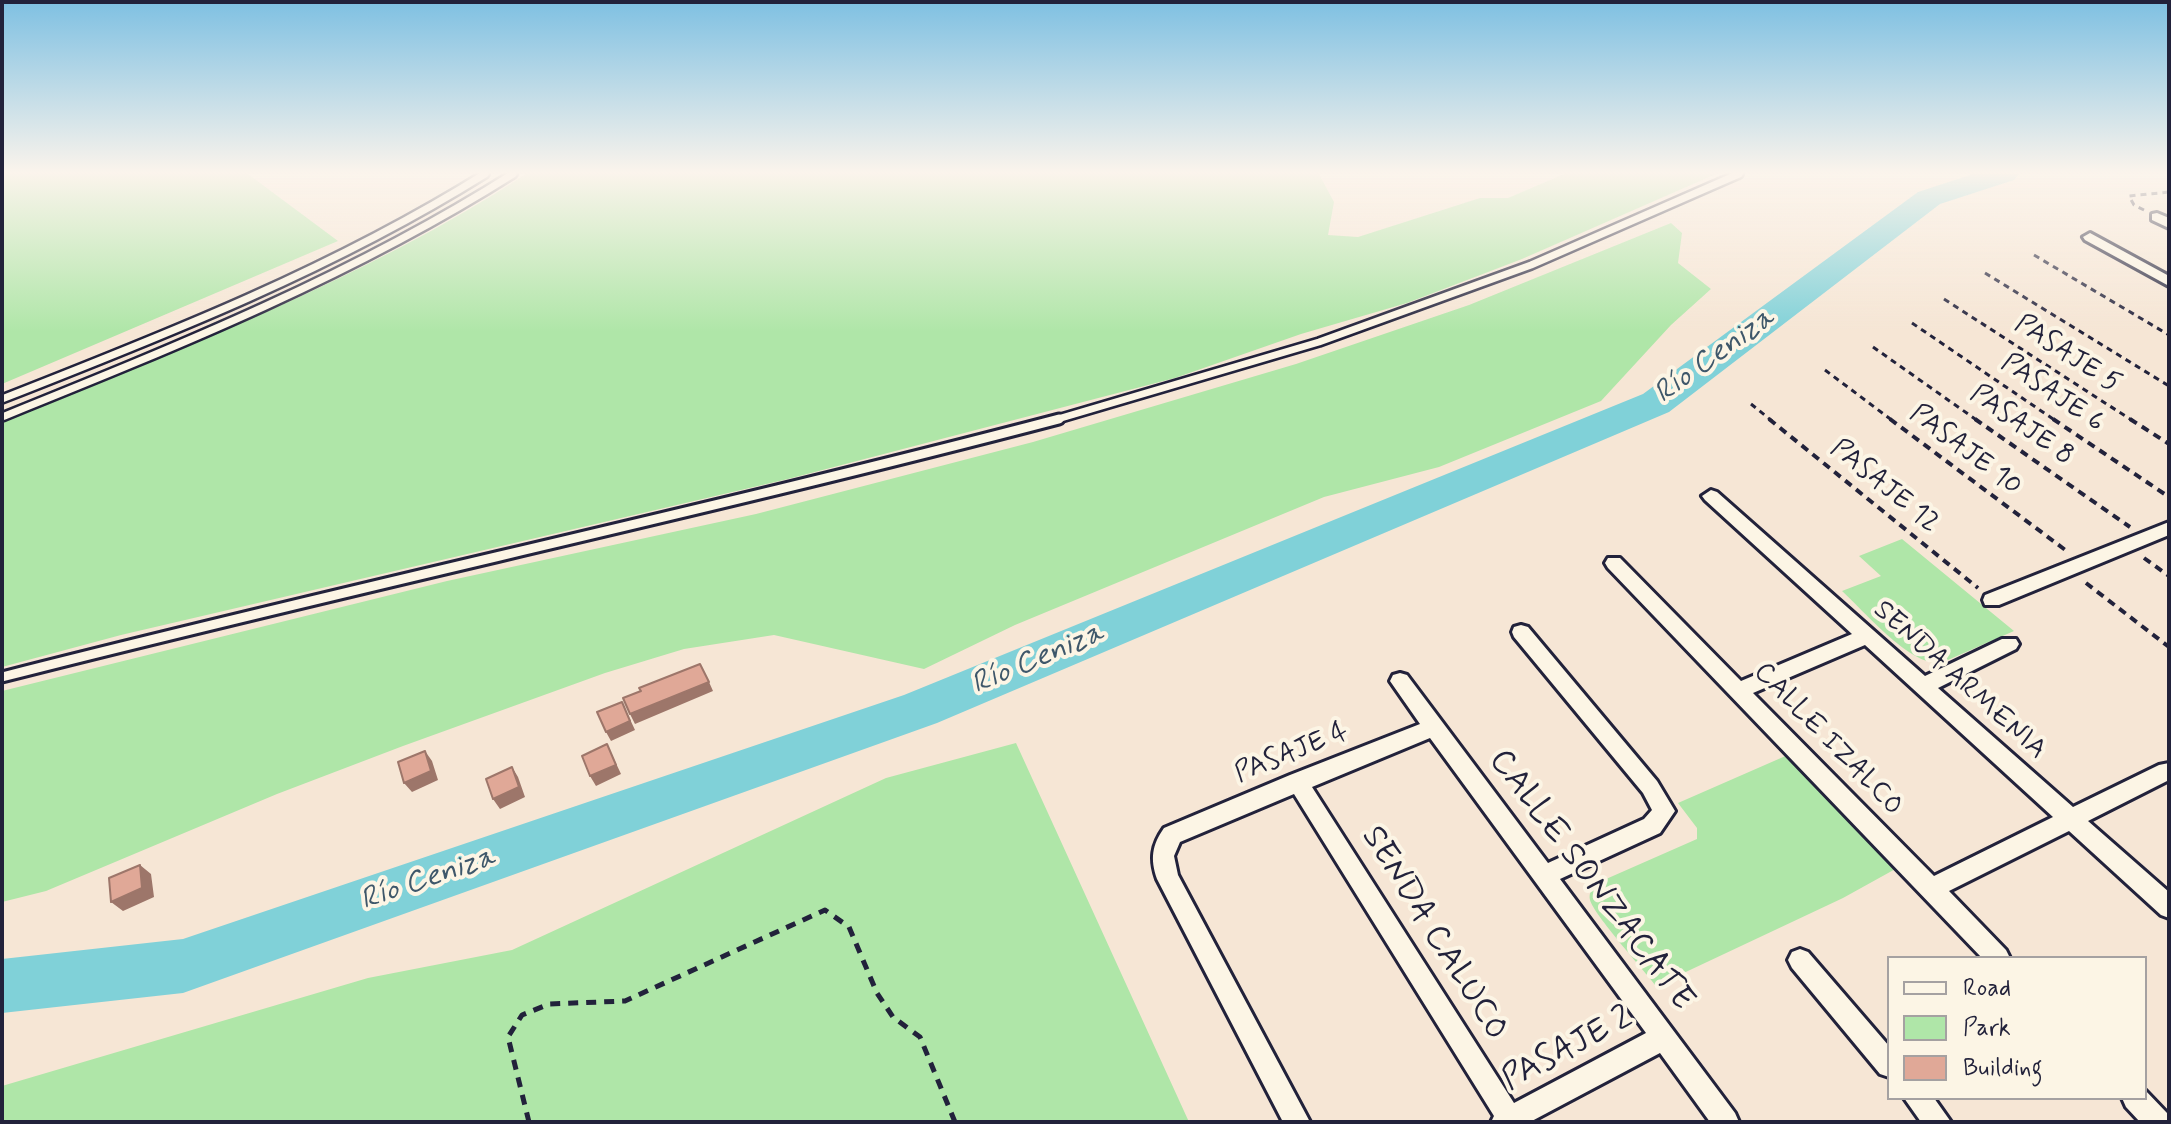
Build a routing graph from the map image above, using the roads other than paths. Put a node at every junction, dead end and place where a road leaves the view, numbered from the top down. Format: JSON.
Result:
{"nodes":[{"id":1,"x":395,"y":226,"type":"edge"},
{"id":2,"x":425,"y":226,"type":"edge"},
{"id":3,"x":1624,"y":226,"type":"edge"},
{"id":4,"x":2090,"y":237,"type":"dead end"},
{"id":5,"x":2169,"y":282,"type":"edge"},
{"id":6,"x":2,"y":399,"type":"edge"},
{"id":7,"x":2,"y":417,"type":"edge"},
{"id":8,"x":1711,"y":496,"type":"dead end"},
{"id":9,"x":2169,"y":528,"type":"edge"},
{"id":10,"x":1614,"y":563,"type":"dead end"},
{"id":11,"x":1992,"y":600,"type":"road end"},
{"id":12,"x":1521,"y":632,"type":"dead end"},
{"id":13,"x":1867,"y":636,"type":"junction"},
{"id":14,"x":2009,"y":644,"type":"dead end"},
{"id":15,"x":2,"y":677,"type":"edge"},
{"id":16,"x":1400,"y":681,"type":"dead end"},
{"id":17,"x":1923,"y":686,"type":"junction"},
{"id":18,"x":1738,"y":691,"type":"junction"},
{"id":19,"x":1434,"y":727,"type":"junction"},
{"id":20,"x":2166,"y":771,"type":"dead end"},
{"id":21,"x":1297,"y":781,"type":"junction"},
{"id":22,"x":2071,"y":819,"type":"junction"},
{"id":23,"x":1544,"y":876,"type":"junction"},
{"id":24,"x":1931,"y":889,"type":"junction"},
{"id":25,"x":2169,"y":907,"type":"edge"},
{"id":26,"x":1996,"y":956,"type":"edge"},
{"id":27,"x":1800,"y":960,"type":"dead end"},
{"id":28,"x":1664,"y":1037,"type":"junction"},
{"id":29,"x":1887,"y":1063,"type":"edge"},
{"id":30,"x":1919,"y":1100,"type":"edge"},
{"id":31,"x":2137,"y":1100,"type":"edge"},
{"id":32,"x":1509,"y":1121,"type":"edge"},
{"id":33,"x":1297,"y":1122,"type":"edge"},
{"id":34,"x":1726,"y":1122,"type":"edge"},
{"id":35,"x":1938,"y":1122,"type":"edge"},
{"id":36,"x":2158,"y":1122,"type":"edge"}],
"edges":[{"from":1,"to":6,"type":"lane"},
{"from":2,"to":7,"type":"lane"},
{"from":3,"to":15,"type":"lane"},
{"from":4,"to":5,"type":"street"},
{"from":8,"to":13,"type":"street","name":"SENDA ARMENIA"},
{"from":9,"to":11,"type":"street"},
{"from":10,"to":18,"type":"street","name":"CALLE IZALCO"},
{"from":12,"to":23,"type":"street"},
{"from":13,"to":17,"type":"street","name":"SENDA ARMENIA"},
{"from":13,"to":18,"type":"street"},
{"from":14,"to":17,"type":"street"},
{"from":16,"to":19,"type":"street","name":"CALLE SONZACATE"},
{"from":17,"to":22,"type":"street","name":"SENDA ARMENIA"},
{"from":18,"to":24,"type":"street","name":"CALLE IZALCO"},
{"from":19,"to":21,"type":"street","name":"PASAJE 4"},
{"from":19,"to":23,"type":"street","name":"CALLE SONZACATE"},
{"from":20,"to":22,"type":"street"},
{"from":21,"to":32,"type":"street","name":"SENDA CALUCO"},
{"from":21,"to":33,"type":"street","name":"PASAJE 4"},
{"from":22,"to":24,"type":"street"},
{"from":22,"to":25,"type":"street","name":"SENDA ARMENIA"},
{"from":23,"to":28,"type":"street","name":"CALLE SONZACATE"},
{"from":24,"to":26,"type":"street","name":"CALLE IZALCO"},
{"from":27,"to":29,"type":"street"},
{"from":28,"to":32,"type":"street","name":"PASAJE 2"},
{"from":28,"to":34,"type":"street","name":"CALLE SONZACATE"},
{"from":30,"to":35,"type":"street"},
{"from":31,"to":36,"type":"street"}]}
